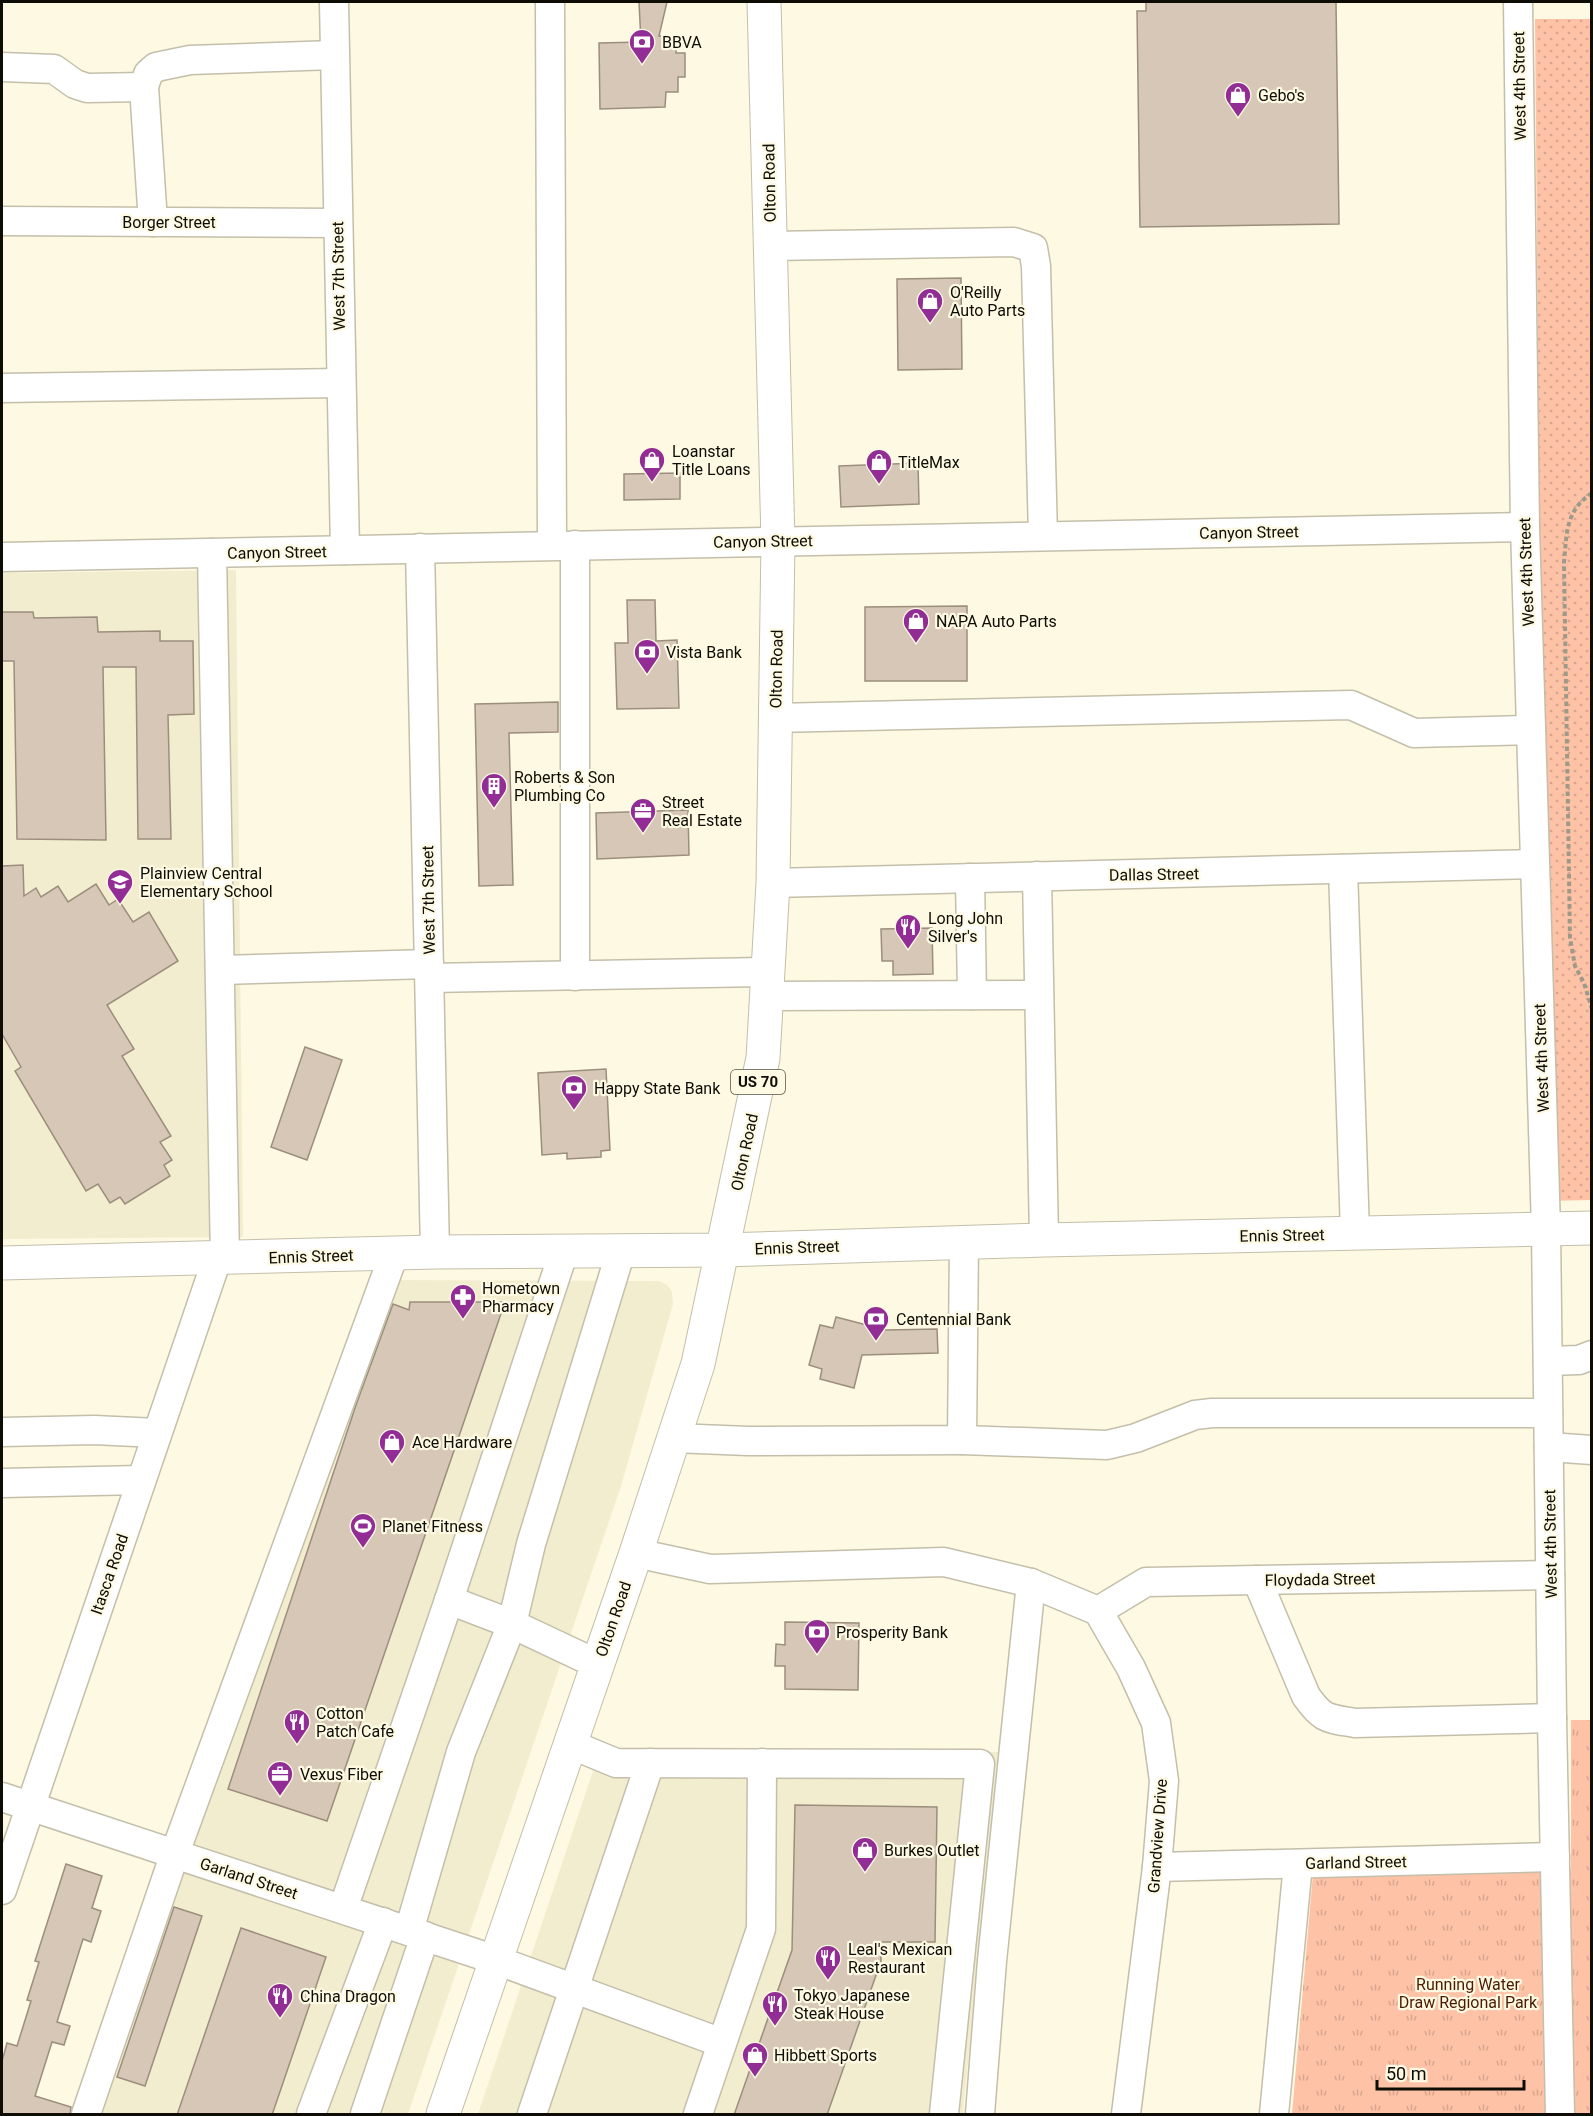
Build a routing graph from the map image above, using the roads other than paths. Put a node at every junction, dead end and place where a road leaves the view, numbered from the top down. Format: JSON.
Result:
{"nodes":[{"id":1,"x":333,"y":2,"type":"edge"},
{"id":2,"x":550,"y":2,"type":"edge"},
{"id":3,"x":764,"y":2,"type":"edge"},
{"id":4,"x":1518,"y":2,"type":"edge"},
{"id":5,"x":334,"y":55,"type":"junction"},
{"id":6,"x":2,"y":67,"type":"edge"},
{"id":7,"x":144,"y":87,"type":"junction"},
{"id":8,"x":2,"y":221,"type":"edge"},
{"id":9,"x":153,"y":222,"type":"junction"},
{"id":10,"x":337,"y":223,"type":"junction"},
{"id":11,"x":771,"y":246,"type":"junction"},
{"id":12,"x":341,"y":384,"type":"junction"},
{"id":13,"x":2,"y":387,"type":"edge"},
{"id":14,"x":1525,"y":527,"type":"junction"},
{"id":15,"x":1043,"y":536,"type":"junction"},
{"id":16,"x":778,"y":541,"type":"junction"},
{"id":17,"x":563,"y":545,"type":"junction"},
{"id":18,"x":420,"y":548,"type":"junction"},
{"id":19,"x":345,"y":550,"type":"junction"},
{"id":20,"x":212,"y":553,"type":"junction"},
{"id":21,"x":2,"y":557,"type":"edge"},
{"id":22,"x":775,"y":718,"type":"junction"},
{"id":23,"x":1531,"y":730,"type":"junction"},
{"id":24,"x":1535,"y":864,"type":"junction"},
{"id":25,"x":1343,"y":869,"type":"junction"},
{"id":26,"x":1037,"y":876,"type":"junction"},
{"id":27,"x":970,"y":878,"type":"junction"},
{"id":28,"x":773,"y":883,"type":"junction"},
{"id":29,"x":220,"y":970,"type":"junction"},
{"id":30,"x":429,"y":971,"type":"junction"},
{"id":31,"x":575,"y":976,"type":"junction"},
{"id":32,"x":767,"y":984,"type":"junction"},
{"id":33,"x":972,"y":995,"type":"junction"},
{"id":34,"x":1039,"y":995,"type":"junction"},
{"id":35,"x":1592,"y":1228,"type":"edge"},
{"id":36,"x":1546,"y":1229,"type":"junction"},
{"id":37,"x":1355,"y":1233,"type":"junction"},
{"id":38,"x":1044,"y":1240,"type":"junction"},
{"id":39,"x":964,"y":1242,"type":"junction"},
{"id":40,"x":724,"y":1250,"type":"junction"},
{"id":41,"x":564,"y":1251,"type":"junction"},
{"id":42,"x":621,"y":1251,"type":"junction"},
{"id":43,"x":435,"y":1252,"type":"junction"},
{"id":44,"x":394,"y":1254,"type":"junction"},
{"id":45,"x":221,"y":1259,"type":"junction"},
{"id":46,"x":2,"y":1263,"type":"edge"},
{"id":47,"x":1592,"y":1355,"type":"edge"},
{"id":48,"x":1548,"y":1361,"type":"junction"},
{"id":49,"x":1548,"y":1413,"type":"junction"},
{"id":50,"x":2,"y":1431,"type":"edge"},
{"id":51,"x":157,"y":1433,"type":"junction"},
{"id":52,"x":674,"y":1438,"type":"junction"},
{"id":53,"x":962,"y":1440,"type":"junction"},
{"id":54,"x":1549,"y":1447,"type":"junction"},
{"id":55,"x":1592,"y":1450,"type":"edge"},
{"id":56,"x":141,"y":1480,"type":"junction"},
{"id":57,"x":2,"y":1483,"type":"edge"},
{"id":58,"x":636,"y":1553,"type":"junction"},
{"id":59,"x":1550,"y":1575,"type":"junction"},
{"id":60,"x":1257,"y":1580,"type":"junction"},
{"id":61,"x":1031,"y":1583,"type":"junction"},
{"id":62,"x":449,"y":1600,"type":"junction"},
{"id":63,"x":1098,"y":1611,"type":"junction"},
{"id":64,"x":512,"y":1624,"type":"junction"},
{"id":65,"x":597,"y":1664,"type":"junction"},
{"id":66,"x":1552,"y":1718,"type":"junction"},
{"id":67,"x":570,"y":1744,"type":"junction"},
{"id":68,"x":650,"y":1763,"type":"junction"},
{"id":69,"x":762,"y":1764,"type":"junction"},
{"id":70,"x":2,"y":1797,"type":"edge"},
{"id":71,"x":30,"y":1805,"type":"junction"},
{"id":72,"x":176,"y":1853,"type":"junction"},
{"id":73,"x":1555,"y":1857,"type":"junction"},
{"id":74,"x":1298,"y":1864,"type":"junction"},
{"id":75,"x":1156,"y":1867,"type":"junction"},
{"id":76,"x":2,"y":1890,"type":"edge"},
{"id":77,"x":343,"y":1909,"type":"junction"},
{"id":78,"x":406,"y":1930,"type":"junction"},
{"id":79,"x":496,"y":1960,"type":"junction"},
{"id":80,"x":575,"y":1989,"type":"junction"},
{"id":81,"x":722,"y":2043,"type":"junction"},
{"id":82,"x":86,"y":2115,"type":"edge"},
{"id":83,"x":311,"y":2115,"type":"edge"},
{"id":84,"x":365,"y":2115,"type":"edge"},
{"id":85,"x":443,"y":2115,"type":"edge"},
{"id":86,"x":532,"y":2115,"type":"edge"},
{"id":87,"x":698,"y":2115,"type":"edge"},
{"id":88,"x":944,"y":2115,"type":"edge"},
{"id":89,"x":980,"y":2115,"type":"edge"},
{"id":90,"x":1126,"y":2115,"type":"edge"},
{"id":91,"x":1274,"y":2115,"type":"edge"},
{"id":92,"x":1560,"y":2115,"type":"edge"}],
"edges":[{"from":1,"to":5,"type":"street","name":"West 7th Street"},
{"from":2,"to":17,"type":"street"},
{"from":3,"to":11,"type":"main road","name":"Olton Road","number":"US 70"},
{"from":4,"to":14,"type":"street","name":"West 4th Street"},
{"from":5,"to":7,"type":"street"},
{"from":5,"to":10,"type":"street","name":"West 7th Street"},
{"from":6,"to":7,"type":"street"},
{"from":7,"to":9,"type":"street"},
{"from":8,"to":9,"type":"street","name":"Borger Street"},
{"from":9,"to":10,"type":"street","name":"Borger Street"},
{"from":10,"to":12,"type":"street","name":"West 7th Street"},
{"from":11,"to":15,"type":"street"},
{"from":11,"to":16,"type":"main road","name":"Olton Road","number":"US 70"},
{"from":12,"to":13,"type":"street"},
{"from":12,"to":19,"type":"street","name":"West 7th Street"},
{"from":14,"to":15,"type":"street","name":"Canyon Street"},
{"from":14,"to":23,"type":"street","name":"West 4th Street"},
{"from":15,"to":16,"type":"street","name":"Canyon Street"},
{"from":16,"to":17,"type":"street","name":"Canyon Street"},
{"from":16,"to":22,"type":"main road","name":"Olton Road","number":"US 70"},
{"from":17,"to":18,"type":"street","name":"Canyon Street"},
{"from":17,"to":31,"type":"street"},
{"from":18,"to":19,"type":"street","name":"Canyon Street"},
{"from":18,"to":30,"type":"street","name":"West 7th Street"},
{"from":19,"to":20,"type":"street","name":"Canyon Street"},
{"from":20,"to":21,"type":"street","name":"Canyon Street"},
{"from":20,"to":29,"type":"street"},
{"from":22,"to":23,"type":"street"},
{"from":22,"to":28,"type":"main road","name":"Olton Road","number":"US 70"},
{"from":23,"to":24,"type":"street","name":"West 4th Street"},
{"from":24,"to":25,"type":"street","name":"Dallas Street"},
{"from":24,"to":36,"type":"street","name":"West 4th Street"},
{"from":25,"to":26,"type":"street","name":"Dallas Street"},
{"from":25,"to":37,"type":"street"},
{"from":26,"to":27,"type":"street","name":"Dallas Street"},
{"from":26,"to":34,"type":"street"},
{"from":27,"to":28,"type":"street","name":"Dallas Street"},
{"from":27,"to":33,"type":"street"},
{"from":28,"to":32,"type":"main road","name":"Olton Road","number":"US 70"},
{"from":29,"to":30,"type":"street"},
{"from":29,"to":45,"type":"street"},
{"from":30,"to":31,"type":"street"},
{"from":30,"to":43,"type":"street","name":"West 7th Street"},
{"from":31,"to":32,"type":"street"},
{"from":32,"to":33,"type":"street"},
{"from":32,"to":40,"type":"main road","name":"Olton Road","number":"US 70"},
{"from":33,"to":34,"type":"street"},
{"from":34,"to":38,"type":"street"},
{"from":35,"to":36,"type":"main road","name":"Ennis Street"},
{"from":36,"to":37,"type":"main road","name":"Ennis Street"},
{"from":36,"to":48,"type":"street","name":"West 4th Street"},
{"from":37,"to":38,"type":"main road","name":"Ennis Street"},
{"from":38,"to":39,"type":"main road","name":"Ennis Street"},
{"from":39,"to":40,"type":"main road","name":"Ennis Street"},
{"from":39,"to":53,"type":"street"},
{"from":40,"to":42,"type":"main road","name":"Ennis Street"},
{"from":40,"to":52,"type":"main road","name":"Olton Road","number":"US 70"},
{"from":41,"to":42,"type":"main road","name":"Ennis Street"},
{"from":41,"to":43,"type":"main road","name":"Ennis Street"},
{"from":41,"to":62,"type":"street"},
{"from":42,"to":64,"type":"street"},
{"from":43,"to":44,"type":"main road","name":"Ennis Street"},
{"from":44,"to":45,"type":"main road","name":"Ennis Street"},
{"from":44,"to":72,"type":"street"},
{"from":45,"to":46,"type":"main road","name":"Ennis Street"},
{"from":45,"to":51,"type":"street","name":"Itasca Road"},
{"from":47,"to":48,"type":"street"},
{"from":48,"to":49,"type":"street","name":"West 4th Street"},
{"from":49,"to":53,"type":"street"},
{"from":49,"to":54,"type":"street","name":"West 4th Street"},
{"from":50,"to":51,"type":"street"},
{"from":51,"to":56,"type":"street","name":"Itasca Road"},
{"from":52,"to":53,"type":"street"},
{"from":52,"to":58,"type":"main road","name":"Olton Road","number":"US 70"},
{"from":54,"to":55,"type":"street"},
{"from":54,"to":59,"type":"street","name":"West 4th Street"},
{"from":56,"to":57,"type":"street"},
{"from":56,"to":71,"type":"street","name":"Itasca Road"},
{"from":58,"to":61,"type":"street"},
{"from":58,"to":65,"type":"main road","name":"Olton Road","number":"US 70"},
{"from":59,"to":60,"type":"street","name":"Floydada Street"},
{"from":59,"to":66,"type":"street","name":"West 4th Street"},
{"from":60,"to":63,"type":"street","name":"Floydada Street"},
{"from":60,"to":66,"type":"street"},
{"from":61,"to":63,"type":"street"},
{"from":61,"to":89,"type":"street"},
{"from":62,"to":64,"type":"street"},
{"from":62,"to":77,"type":"street"},
{"from":63,"to":75,"type":"street","name":"Grandview Drive"},
{"from":64,"to":65,"type":"street"},
{"from":64,"to":78,"type":"street"},
{"from":65,"to":67,"type":"main road","name":"Olton Road","number":"US 70"},
{"from":66,"to":73,"type":"street","name":"West 4th Street"},
{"from":67,"to":68,"type":"street"},
{"from":67,"to":79,"type":"main road","name":"Olton Road","number":"US 70"},
{"from":68,"to":69,"type":"street"},
{"from":68,"to":80,"type":"street"},
{"from":69,"to":81,"type":"street"},
{"from":69,"to":88,"type":"street"},
{"from":70,"to":71,"type":"street","name":"Garland Street"},
{"from":71,"to":72,"type":"street","name":"Garland Street"},
{"from":71,"to":76,"type":"street","name":"Itasca Road"},
{"from":72,"to":77,"type":"street","name":"Garland Street"},
{"from":72,"to":82,"type":"street"},
{"from":73,"to":74,"type":"street","name":"Garland Street"},
{"from":73,"to":92,"type":"street","name":"West 4th Street"},
{"from":74,"to":75,"type":"street","name":"Garland Street"},
{"from":74,"to":91,"type":"street"},
{"from":75,"to":90,"type":"street","name":"Grandview Drive"},
{"from":77,"to":78,"type":"street","name":"Garland Street"},
{"from":78,"to":79,"type":"street","name":"Garland Street"},
{"from":78,"to":83,"type":"street"},
{"from":78,"to":84,"type":"street"},
{"from":79,"to":80,"type":"street","name":"Garland Street"},
{"from":79,"to":85,"type":"main road","name":"Olton Road","number":"US 70"},
{"from":80,"to":81,"type":"street","name":"Garland Street"},
{"from":80,"to":86,"type":"street"},
{"from":81,"to":87,"type":"street"}]}
